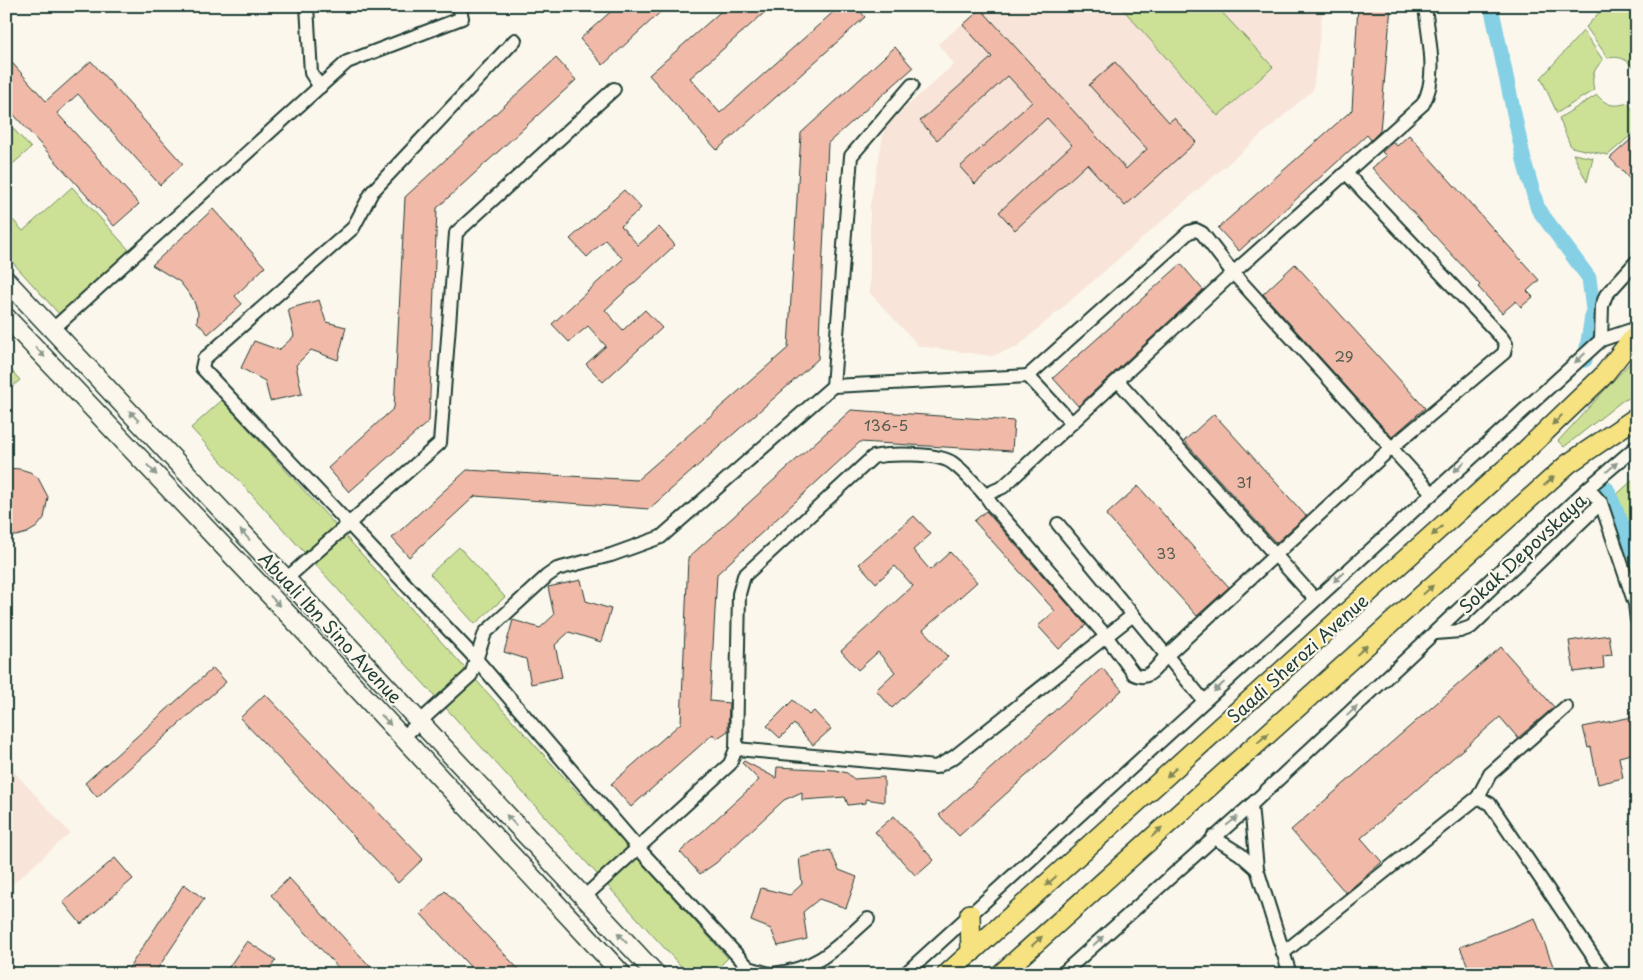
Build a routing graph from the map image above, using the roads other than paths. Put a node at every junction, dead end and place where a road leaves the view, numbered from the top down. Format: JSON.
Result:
{"nodes":[{"id":1,"x":307,"y":6,"type":"edge"},
{"id":2,"x":459,"y":6,"type":"edge"},
{"id":3,"x":1425,"y":6,"type":"edge"},
{"id":4,"x":515,"y":40,"type":"dead end"},
{"id":5,"x":912,"y":85,"type":"dead end"},
{"id":6,"x":320,"y":87,"type":"junction"},
{"id":7,"x":614,"y":89,"type":"dead end"},
{"id":8,"x":1346,"y":173,"type":"junction"},
{"id":9,"x":1637,"y":261,"type":"edge"},
{"id":10,"x":1233,"y":274,"type":"junction"},
{"id":11,"x":6,"y":280,"type":"edge"},
{"id":12,"x":6,"y":317,"type":"edge"},
{"id":13,"x":1637,"y":328,"type":"edge"},
{"id":14,"x":52,"y":329,"type":"junction"},
{"id":15,"x":1637,"y":333,"type":"edge"},
{"id":16,"x":1601,"y":340,"type":"junction"},
{"id":17,"x":1028,"y":376,"type":"junction"},
{"id":18,"x":1118,"y":381,"type":"junction"},
{"id":19,"x":833,"y":386,"type":"junction"},
{"id":20,"x":1637,"y":417,"type":"edge"},
{"id":21,"x":1072,"y":423,"type":"junction"},
{"id":22,"x":1637,"y":446,"type":"edge"},
{"id":23,"x":1390,"y":449,"type":"junction"},
{"id":24,"x":1588,"y":488,"type":"junction"},
{"id":25,"x":1432,"y":493,"type":"junction"},
{"id":26,"x":985,"y":495,"type":"junction"},
{"id":27,"x":1601,"y":503,"type":"junction"},
{"id":28,"x":349,"y":524,"type":"junction"},
{"id":29,"x":1058,"y":524,"type":"dead end"},
{"id":30,"x":1277,"y":556,"type":"junction"},
{"id":31,"x":286,"y":579,"type":"junction"},
{"id":32,"x":1316,"y":599,"type":"junction"},
{"id":33,"x":1133,"y":615,"type":"junction"},
{"id":34,"x":1637,"y":620,"type":"edge"},
{"id":35,"x":1436,"y":633,"type":"junction"},
{"id":36,"x":1106,"y":636,"type":"junction"},
{"id":37,"x":1166,"y":656,"type":"junction"},
{"id":38,"x":476,"y":659,"type":"junction"},
{"id":39,"x":1204,"y":701,"type":"junction"},
{"id":40,"x":1566,"y":707,"type":"dead end"},
{"id":41,"x":419,"y":721,"type":"junction"},
{"id":42,"x":402,"y":738,"type":"junction"},
{"id":43,"x":736,"y":749,"type":"junction"},
{"id":44,"x":1478,"y":797,"type":"junction"},
{"id":45,"x":1251,"y":805,"type":"junction"},
{"id":46,"x":1213,"y":837,"type":"junction"},
{"id":47,"x":638,"y":848,"type":"junction"},
{"id":48,"x":1257,"y":869,"type":"junction"},
{"id":49,"x":584,"y":897,"type":"junction"},
{"id":50,"x":970,"y":914,"type":"junction"},
{"id":51,"x":868,"y":919,"type":"dead end"},
{"id":52,"x":971,"y":953,"type":"junction"},
{"id":53,"x":1283,"y":953,"type":"junction"},
{"id":54,"x":622,"y":974,"type":"edge"},
{"id":55,"x":656,"y":974,"type":"edge"},
{"id":56,"x":768,"y":974,"type":"edge"},
{"id":57,"x":773,"y":974,"type":"edge"},
{"id":58,"x":905,"y":974,"type":"edge"},
{"id":59,"x":947,"y":974,"type":"edge"},
{"id":60,"x":1001,"y":974,"type":"edge"},
{"id":61,"x":1062,"y":974,"type":"edge"},
{"id":62,"x":1290,"y":974,"type":"edge"},
{"id":63,"x":1605,"y":974,"type":"edge"}],
"edges":[{"from":1,"to":6,"type":"street"},
{"from":2,"to":6,"type":"street"},
{"from":3,"to":8,"type":"street"},
{"from":4,"to":28,"type":"street"},
{"from":5,"to":19,"type":"street"},
{"from":6,"to":14,"type":"street"},
{"from":7,"to":28,"type":"street"},
{"from":8,"to":10,"type":"street"},
{"from":8,"to":23,"type":"street"},
{"from":9,"to":16,"type":"street"},
{"from":10,"to":17,"type":"street"},
{"from":10,"to":18,"type":"street"},
{"from":10,"to":23,"type":"street"},
{"from":11,"to":14,"type":"main road","name":"Abuali Ibn Sino Avenue"},
{"from":12,"to":42,"type":"main road","name":"Abuali Ibn Sino Avenue","one_way":true},
{"from":13,"to":16,"type":"street"},
{"from":31,"to":14,"type":"main road","name":"Abuali Ibn Sino Avenue","one_way":true},
{"from":15,"to":52,"type":"main road","name":"Saadi Sherozi Avenue","one_way":true},
{"from":16,"to":25,"type":"street","one_way":true},
{"from":17,"to":19,"type":"street"},
{"from":17,"to":21,"type":"street"},
{"from":18,"to":21,"type":"street"},
{"from":18,"to":30,"type":"street"},
{"from":19,"to":38,"type":"street"},
{"from":60,"to":20,"type":"main road","name":"Saadi Sherozi Avenue","one_way":true},
{"from":21,"to":26,"type":"street"},
{"from":24,"to":22,"type":"street","one_way":true},
{"from":23,"to":25,"type":"street"},
{"from":23,"to":30,"type":"street"},
{"from":24,"to":27,"type":"street"},
{"from":24,"to":35,"type":"street"},
{"from":25,"to":32,"type":"street","one_way":true},
{"from":26,"to":36,"type":"street"},
{"from":26,"to":43,"type":"street"},
{"from":27,"to":34,"type":"street"},
{"from":27,"to":35,"type":"street","name":"Sokak Depovskaya"},
{"from":28,"to":31,"type":"street"},
{"from":28,"to":38,"type":"street"},
{"from":29,"to":33,"type":"street"},
{"from":30,"to":32,"type":"street"},
{"from":30,"to":37,"type":"street"},
{"from":31,"to":41,"type":"main road","name":"Abuali Ibn Sino Avenue"},
{"from":32,"to":39,"type":"street","one_way":true},
{"from":33,"to":36,"type":"street"},
{"from":33,"to":37,"type":"street"},
{"from":45,"to":35,"type":"street","one_way":true},
{"from":36,"to":37,"type":"street"},
{"from":36,"to":43,"type":"street"},
{"from":37,"to":39,"type":"street"},
{"from":38,"to":41,"type":"street"},
{"from":38,"to":47,"type":"street"},
{"from":39,"to":50,"type":"street"},
{"from":40,"to":44,"type":"street"},
{"from":41,"to":42,"type":"street"},
{"from":49,"to":41,"type":"main road","name":"Abuali Ibn Sino Avenue","one_way":true},
{"from":42,"to":54,"type":"main road","name":"Abuali Ibn Sino Avenue"},
{"from":43,"to":47,"type":"street"},
{"from":44,"to":53,"type":"street"},
{"from":44,"to":63,"type":"street"},
{"from":46,"to":45,"type":"street","one_way":true},
{"from":45,"to":48,"type":"street"},
{"from":46,"to":48,"type":"street"},
{"from":61,"to":46,"type":"street","one_way":true},
{"from":47,"to":49,"type":"street"},
{"from":47,"to":56,"type":"street"},
{"from":48,"to":53,"type":"street"},
{"from":55,"to":49,"type":"main road","name":"Abuali Ibn Sino Avenue","one_way":true},
{"from":50,"to":52,"type":"main road"},
{"from":50,"to":58,"type":"street"},
{"from":51,"to":57,"type":"street"},
{"from":52,"to":59,"type":"main road","name":"Saadi Sherozi Avenue"},
{"from":53,"to":62,"type":"street"}]}
